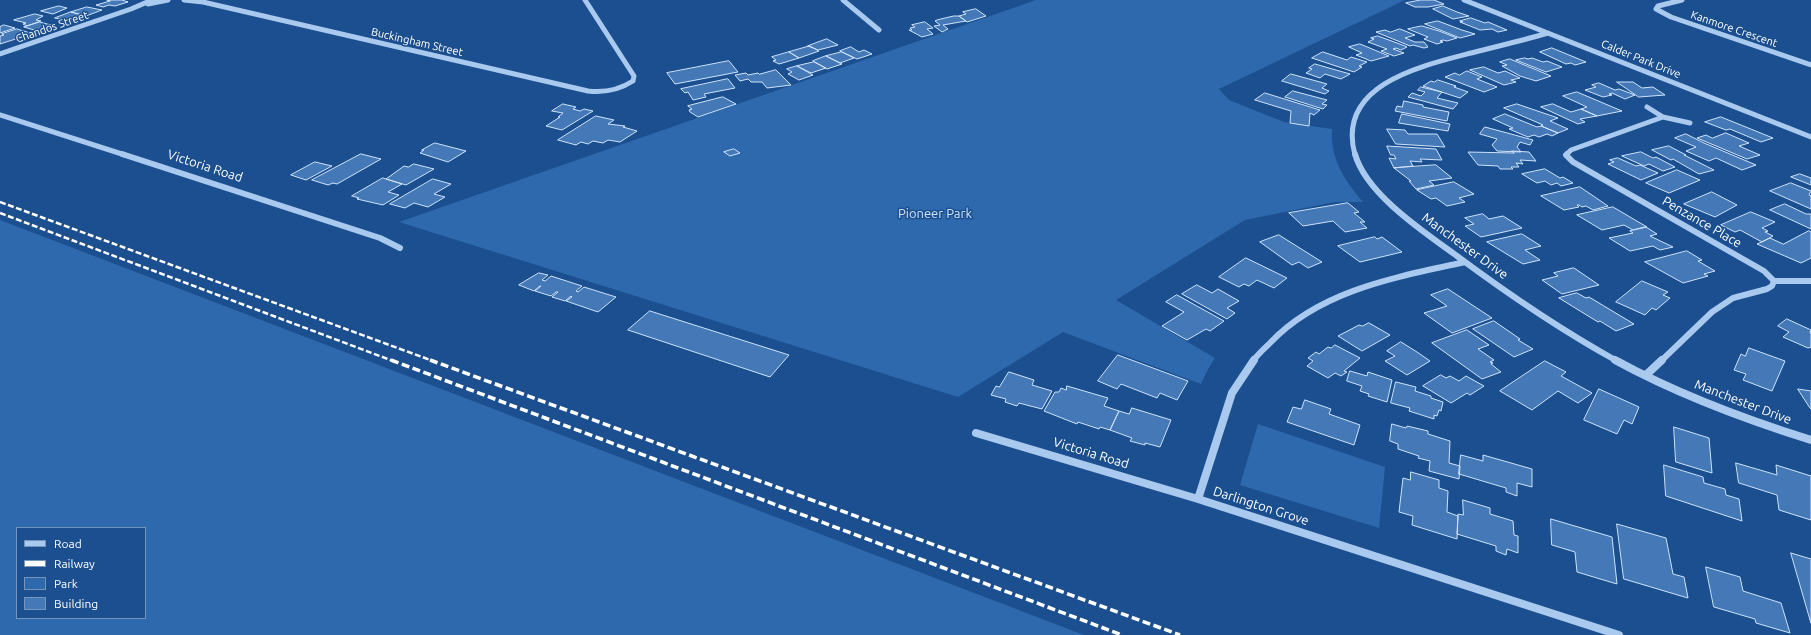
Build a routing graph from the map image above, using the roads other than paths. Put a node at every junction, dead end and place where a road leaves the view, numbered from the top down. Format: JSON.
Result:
{"nodes":[{"id":1,"x":152,"y":0,"type":"edge"},
{"id":2,"x":168,"y":0,"type":"edge"},
{"id":3,"x":184,"y":0,"type":"edge"},
{"id":4,"x":585,"y":0,"type":"edge"},
{"id":5,"x":843,"y":0,"type":"edge"},
{"id":6,"x":1464,"y":0,"type":"edge"},
{"id":7,"x":1682,"y":0,"type":"edge"},
{"id":8,"x":202,"y":1,"type":"edge"},
{"id":9,"x":132,"y":8,"type":"junction"},
{"id":10,"x":879,"y":30,"type":"dead end"},
{"id":11,"x":1548,"y":33,"type":"junction"},
{"id":12,"x":0,"y":54,"type":"edge"},
{"id":13,"x":1811,"y":65,"type":"edge"},
{"id":14,"x":1647,"y":107,"type":"dead end"},
{"id":15,"x":0,"y":115,"type":"edge"},
{"id":16,"x":1663,"y":117,"type":"junction"},
{"id":17,"x":1690,"y":123,"type":"dead end"},
{"id":18,"x":1811,"y":137,"type":"edge"},
{"id":19,"x":400,"y":248,"type":"dead end"},
{"id":20,"x":1465,"y":262,"type":"junction"},
{"id":21,"x":1774,"y":281,"type":"junction"},
{"id":22,"x":1811,"y":281,"type":"edge"},
{"id":23,"x":1646,"y":375,"type":"junction"},
{"id":24,"x":976,"y":433,"type":"dead end"},
{"id":25,"x":1811,"y":440,"type":"edge"},
{"id":26,"x":1198,"y":499,"type":"junction"},
{"id":27,"x":1619,"y":635,"type":"edge"}],
"edges":[{"from":1,"to":9,"type":"street","name":"Chandos Street"},
{"from":2,"to":9,"type":"street","name":"Chandos Street"},
{"from":3,"to":8,"type":"street","name":"Buckingham Street"},
{"from":4,"to":8,"type":"street","name":"Buckingham Street"},
{"from":5,"to":10,"type":"street"},
{"from":6,"to":11,"type":"street","name":"Calder Park Drive"},
{"from":7,"to":13,"type":"street","name":"Kanmore Crescent"},
{"from":9,"to":12,"type":"street","name":"Chandos Street"},
{"from":11,"to":18,"type":"street","name":"Calder Park Drive"},
{"from":11,"to":20,"type":"street","name":"Manchester Drive"},
{"from":14,"to":16,"type":"street"},
{"from":15,"to":19,"type":"street","name":"Victoria Road"},
{"from":16,"to":17,"type":"street"},
{"from":16,"to":21,"type":"street","name":"Penzance Place"},
{"from":20,"to":23,"type":"street","name":"Manchester Drive"},
{"from":20,"to":26,"type":"street","name":"Darlington Grove"},
{"from":21,"to":22,"type":"street"},
{"from":21,"to":23,"type":"street"},
{"from":23,"to":25,"type":"street","name":"Manchester Drive"},
{"from":24,"to":26,"type":"street","name":"Victoria Road"},
{"from":26,"to":27,"type":"street","name":"Darlington Grove"}]}
